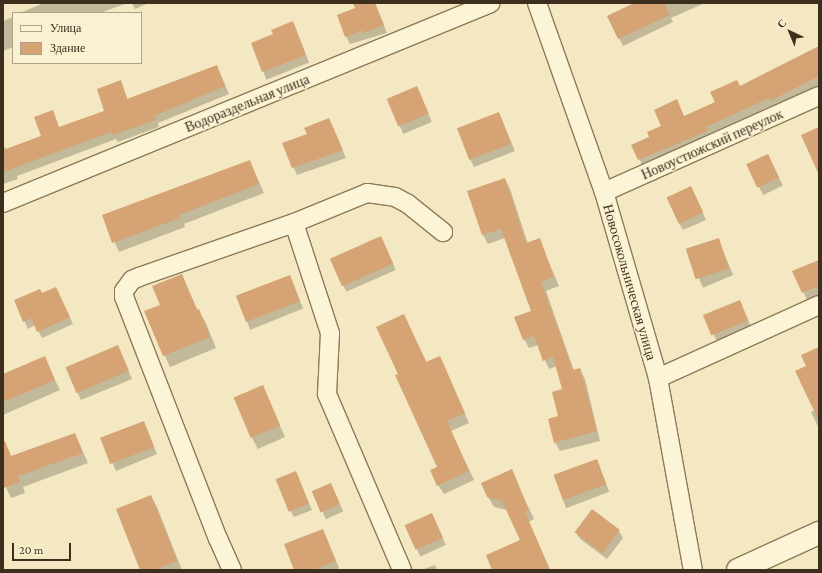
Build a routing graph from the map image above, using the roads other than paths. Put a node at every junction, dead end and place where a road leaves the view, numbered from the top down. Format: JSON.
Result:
{"nodes":[{"id":1,"x":491,"y":3,"type":"edge"},
{"id":2,"x":537,"y":3,"type":"edge"},
{"id":3,"x":819,"y":96,"type":"edge"},
{"id":4,"x":604,"y":192,"type":"junction"},
{"id":5,"x":3,"y":203,"type":"edge"},
{"id":6,"x":294,"y":223,"type":"junction"},
{"id":7,"x":443,"y":232,"type":"dead end"},
{"id":8,"x":819,"y":305,"type":"edge"},
{"id":9,"x":658,"y":378,"type":"junction"},
{"id":10,"x":819,"y":533,"type":"edge"},
{"id":11,"x":761,"y":565,"type":"edge"},
{"id":12,"x":232,"y":570,"type":"edge"},
{"id":13,"x":402,"y":570,"type":"edge"},
{"id":14,"x":693,"y":570,"type":"edge"},
{"id":15,"x":738,"y":570,"type":"edge"}],
"edges":[{"from":1,"to":5,"type":"street","name":"Водораздельная улица"},
{"from":2,"to":4,"type":"street","name":"Новосокольническая улица"},
{"from":3,"to":4,"type":"street","name":"Новоустюжский переулок"},
{"from":4,"to":9,"type":"street","name":"Новосокольническая улица"},
{"from":6,"to":7,"type":"street"},
{"from":6,"to":12,"type":"street"},
{"from":6,"to":13,"type":"street"},
{"from":8,"to":9,"type":"street"},
{"from":9,"to":14,"type":"street","name":"Новосокольническая улица"},
{"from":10,"to":11,"type":"main road"},
{"from":11,"to":15,"type":"main road"}]}
